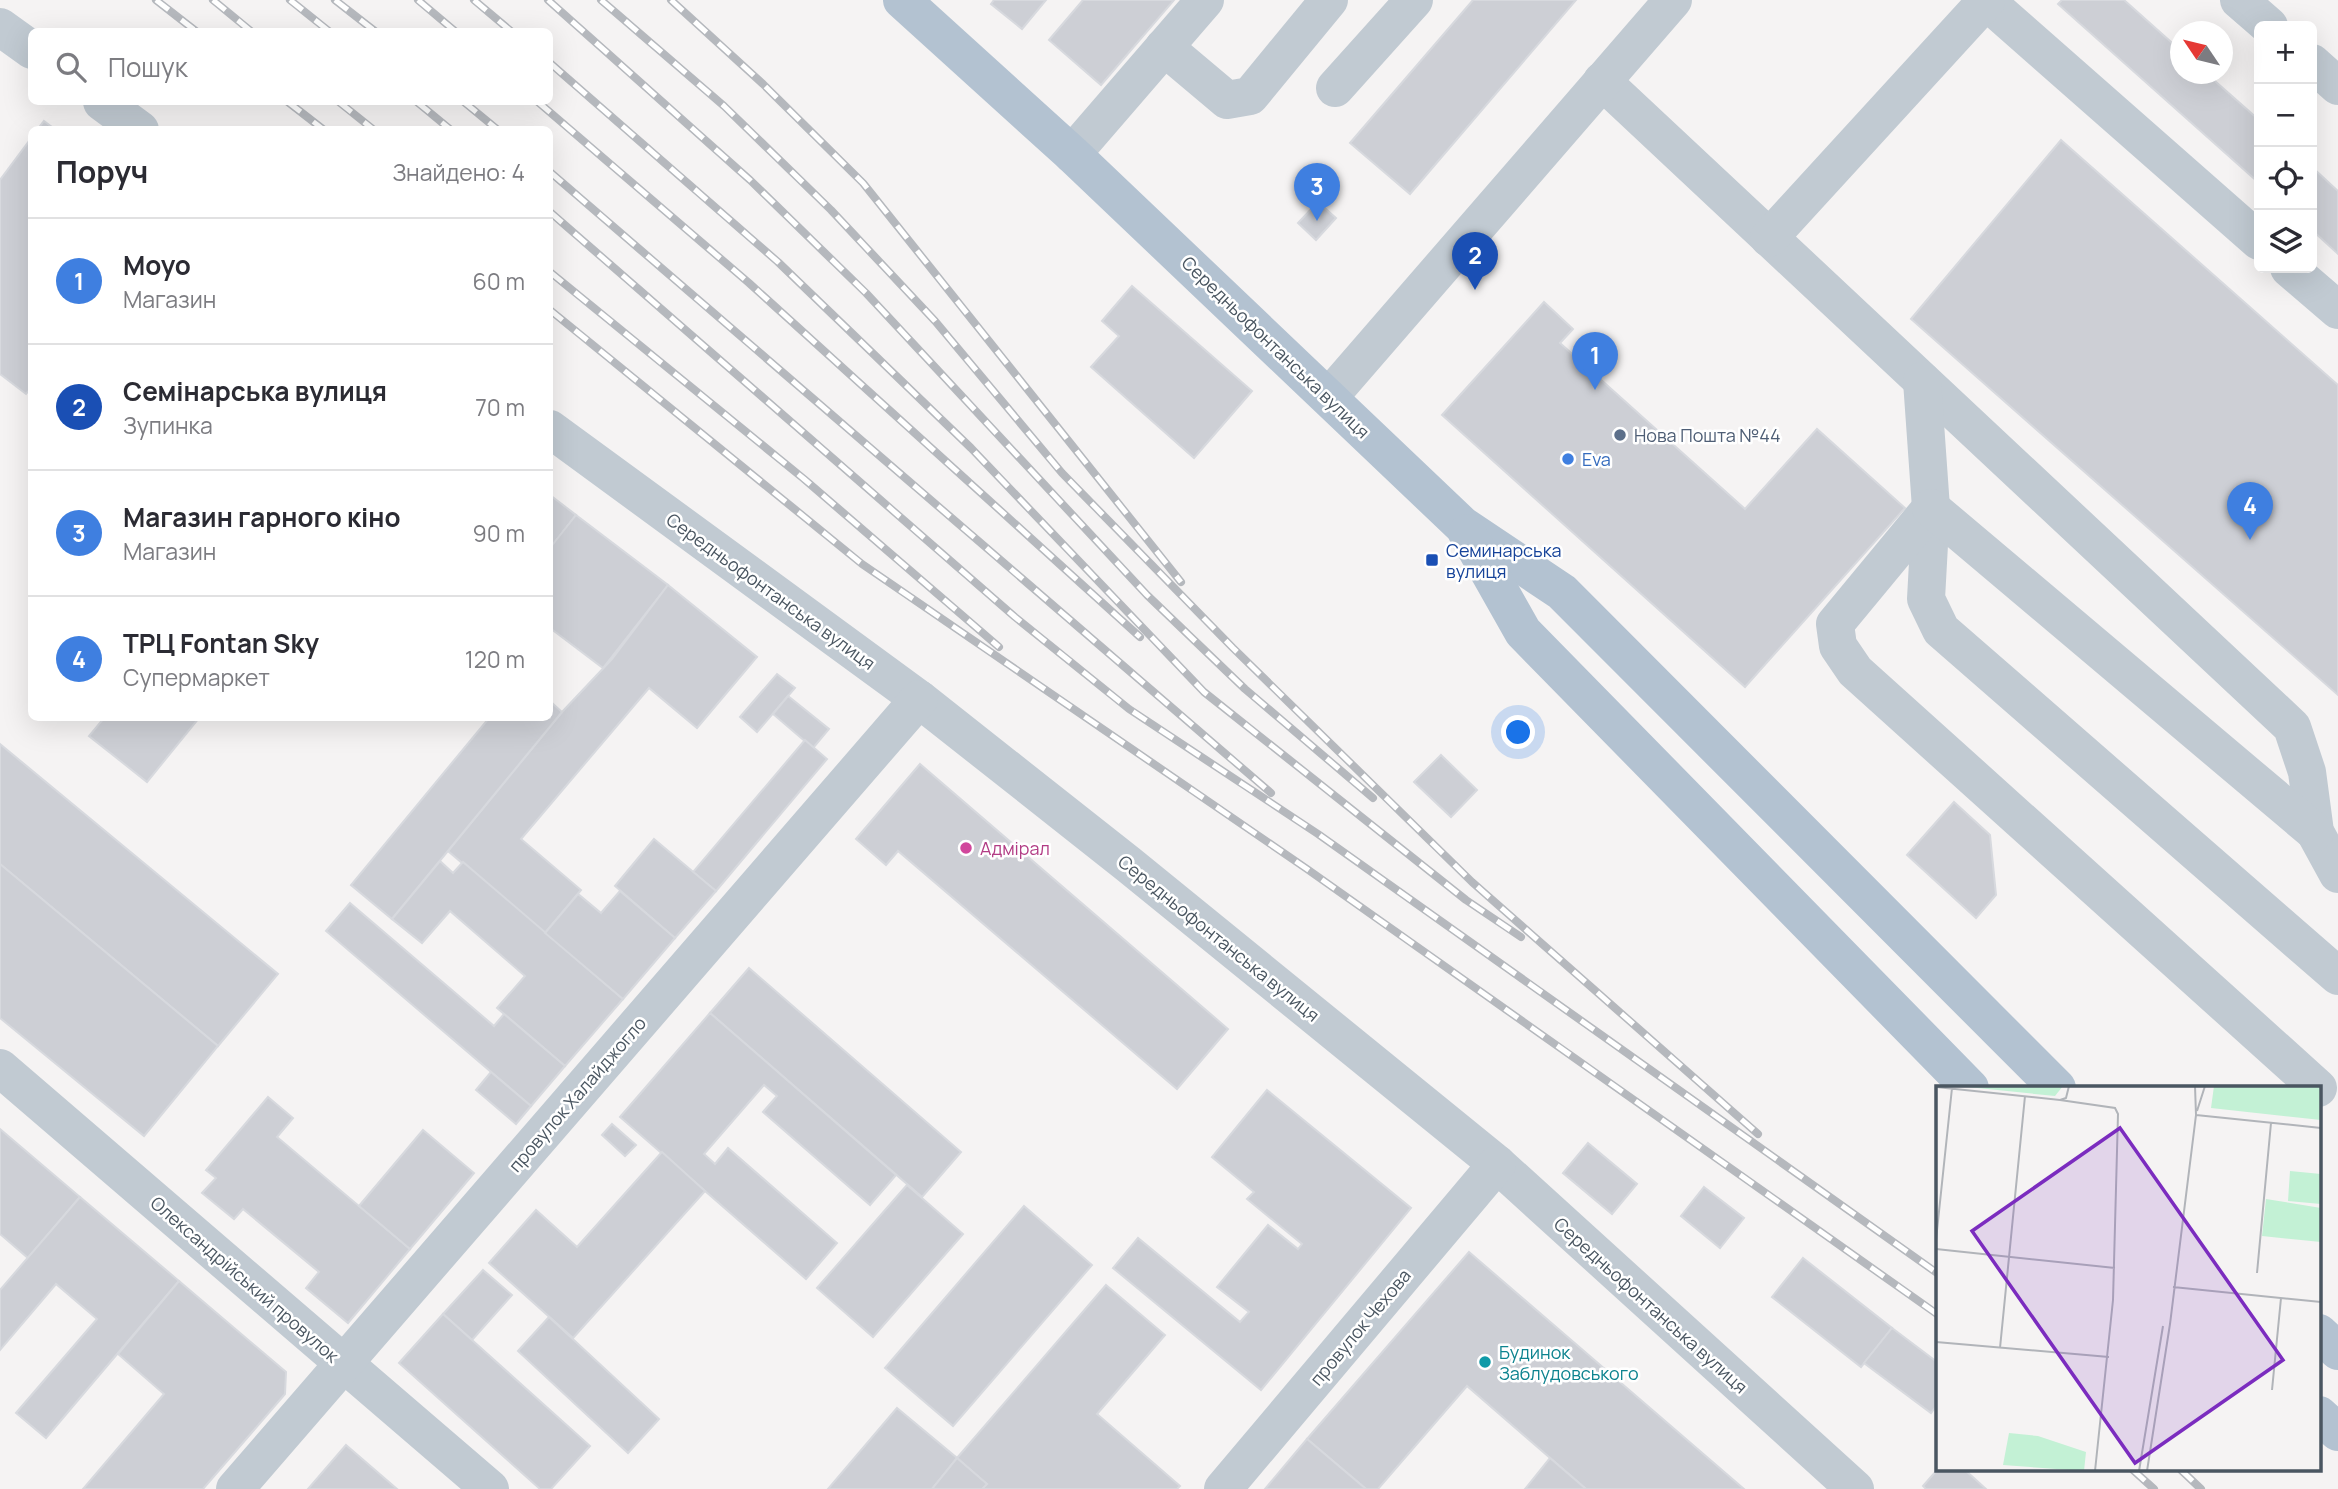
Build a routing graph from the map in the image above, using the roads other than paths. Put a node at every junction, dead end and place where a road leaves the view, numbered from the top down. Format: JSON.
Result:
{"nodes":[{"id":1,"x":902,"y":0,"type":"edge"},
{"id":2,"x":1205,"y":0,"type":"edge"},
{"id":3,"x":1329,"y":0,"type":"edge"},
{"id":4,"x":1414,"y":0,"type":"edge"},
{"id":5,"x":1672,"y":0,"type":"edge"},
{"id":6,"x":2239,"y":0,"type":"edge"},
{"id":7,"x":1985,"y":1,"type":"edge"},
{"id":8,"x":2263,"y":21,"type":"edge"},
{"id":9,"x":0,"y":27,"type":"edge"},
{"id":10,"x":28,"y":47,"type":"edge"},
{"id":11,"x":1164,"y":47,"type":"junction"},
{"id":12,"x":2317,"y":67,"type":"edge"},
{"id":13,"x":1602,"y":81,"type":"junction"},
{"id":14,"x":2338,"y":86,"type":"edge"},
{"id":15,"x":1335,"y":88,"type":"dead end"},
{"id":16,"x":106,"y":105,"type":"edge"},
{"id":17,"x":135,"y":126,"type":"edge"},
{"id":18,"x":1072,"y":154,"type":"junction"},
{"id":19,"x":2254,"y":237,"type":"edge"},
{"id":20,"x":1769,"y":238,"type":"junction"},
{"id":21,"x":2295,"y":273,"type":"edge"},
{"id":22,"x":2338,"y":310,"type":"edge"},
{"id":23,"x":1922,"y":381,"type":"junction"},
{"id":24,"x":1329,"y":397,"type":"junction"},
{"id":25,"x":553,"y":431,"type":"edge"},
{"id":26,"x":1931,"y":508,"type":"junction"},
{"id":27,"x":1462,"y":525,"type":"junction"},
{"id":28,"x":919,"y":699,"type":"junction"},
{"id":29,"x":2315,"y":832,"type":"junction"},
{"id":30,"x":2338,"y":874,"type":"edge"},
{"id":31,"x":2338,"y":976,"type":"edge"},
{"id":32,"x":0,"y":1068,"type":"edge"},
{"id":33,"x":1968,"y":1086,"type":"edge"},
{"id":34,"x":2055,"y":1086,"type":"edge"},
{"id":35,"x":2315,"y":1086,"type":"edge"},
{"id":36,"x":2320,"y":1091,"type":"edge"},
{"id":37,"x":2338,"y":1107,"type":"edge"},
{"id":38,"x":1497,"y":1164,"type":"junction"},
{"id":39,"x":2320,"y":1334,"type":"edge"},
{"id":40,"x":2338,"y":1351,"type":"edge"},
{"id":41,"x":344,"y":1364,"type":"junction"},
{"id":42,"x":2320,"y":1416,"type":"edge"},
{"id":43,"x":2338,"y":1433,"type":"edge"},
{"id":44,"x":235,"y":1489,"type":"edge"},
{"id":45,"x":490,"y":1489,"type":"edge"},
{"id":46,"x":1223,"y":1489,"type":"edge"},
{"id":47,"x":1855,"y":1489,"type":"edge"}],
"edges":[{"from":1,"to":18,"type":"main road","name":"Середньофонтанська вулиця"},
{"from":2,"to":11,"type":"street"},
{"from":3,"to":11,"type":"street"},
{"from":4,"to":15,"type":"street"},
{"from":5,"to":13,"type":"street"},
{"from":6,"to":8,"type":"street"},
{"from":7,"to":19,"type":"street"},
{"from":7,"to":20,"type":"street"},
{"from":9,"to":10,"type":"street"},
{"from":11,"to":18,"type":"street"},
{"from":12,"to":14,"type":"street"},
{"from":13,"to":20,"type":"street"},
{"from":13,"to":24,"type":"street"},
{"from":16,"to":17,"type":"street"},
{"from":18,"to":24,"type":"main road","name":"Середньофонтанська вулиця"},
{"from":20,"to":23,"type":"street"},
{"from":21,"to":22,"type":"street"},
{"from":23,"to":26,"type":"street"},
{"from":23,"to":29,"type":"street"},
{"from":24,"to":27,"type":"main road","name":"Середньофонтанська вулиця"},
{"from":25,"to":28,"type":"street","name":"Середньофонтанська вулиця"},
{"from":26,"to":29,"type":"street"},
{"from":26,"to":31,"type":"street"},
{"from":26,"to":35,"type":"street"},
{"from":27,"to":33,"type":"main road","name":"Середньофонтанська вулиця"},
{"from":27,"to":34,"type":"main road","name":"Середньофонтанська вулиця"},
{"from":28,"to":38,"type":"street","name":"Середньофонтанська вулиця"},
{"from":28,"to":41,"type":"street","name":"провулок Халайджогло"},
{"from":29,"to":30,"type":"street"},
{"from":32,"to":41,"type":"street","name":"Олександрійський провулок"},
{"from":36,"to":37,"type":"street"},
{"from":38,"to":46,"type":"street","name":"провулок Чехова"},
{"from":38,"to":47,"type":"street","name":"Середньофонтанська вулиця"},
{"from":39,"to":40,"type":"main road"},
{"from":41,"to":44,"type":"street","name":"провулок Халайджогло"},
{"from":41,"to":45,"type":"street","name":"Олександрійський провулок"},
{"from":42,"to":43,"type":"main road"}]}
